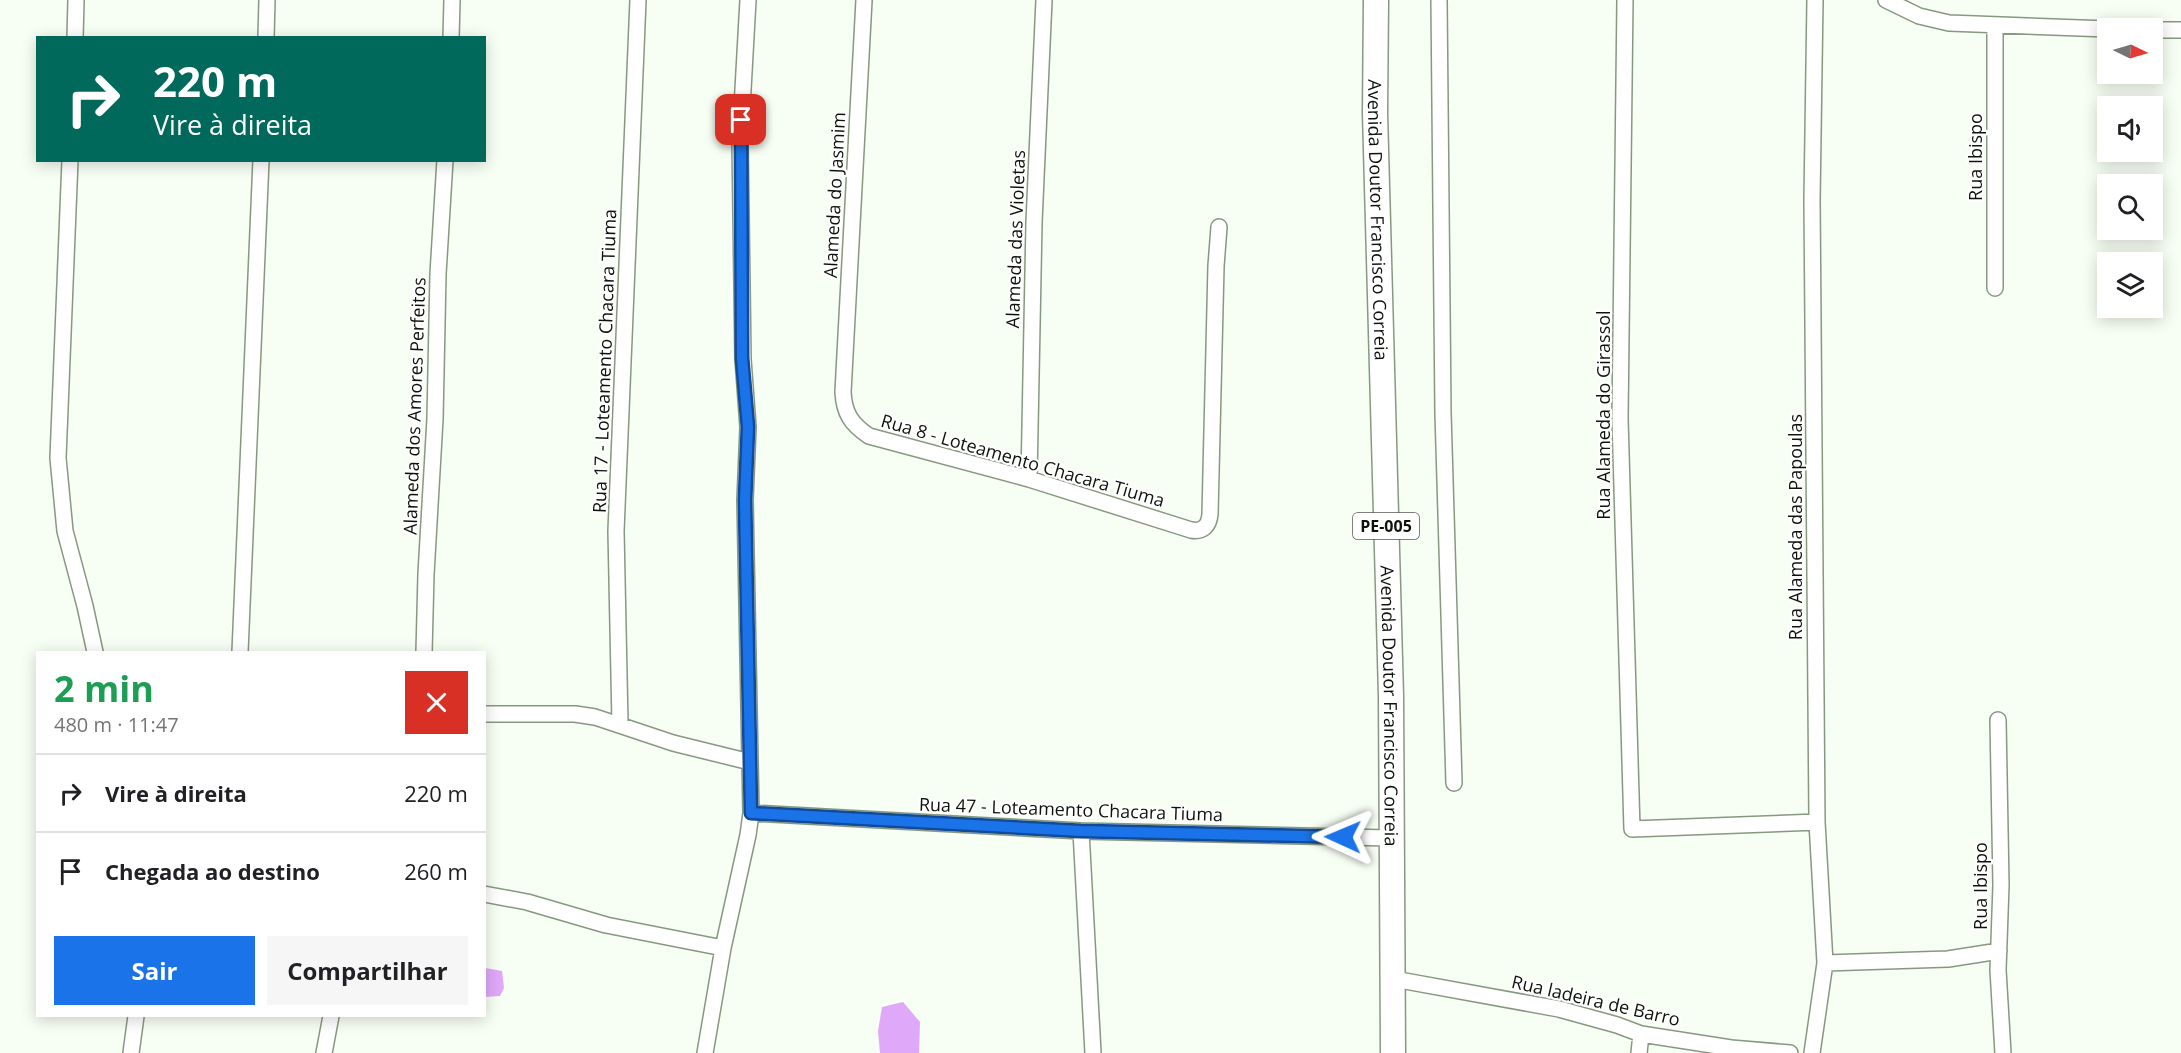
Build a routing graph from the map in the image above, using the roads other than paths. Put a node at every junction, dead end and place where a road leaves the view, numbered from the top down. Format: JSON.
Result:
{"nodes":[{"id":1,"x":76,"y":0,"type":"edge"},
{"id":2,"x":267,"y":0,"type":"edge"},
{"id":3,"x":452,"y":0,"type":"edge"},
{"id":4,"x":638,"y":0,"type":"edge"},
{"id":5,"x":748,"y":0,"type":"edge"},
{"id":6,"x":864,"y":0,"type":"edge"},
{"id":7,"x":1044,"y":0,"type":"edge"},
{"id":8,"x":1376,"y":0,"type":"edge"},
{"id":9,"x":1439,"y":0,"type":"edge"},
{"id":10,"x":1625,"y":0,"type":"edge"},
{"id":11,"x":1815,"y":0,"type":"edge"},
{"id":12,"x":1886,"y":0,"type":"edge"},
{"id":13,"x":1995,"y":26,"type":"junction"},
{"id":14,"x":2097,"y":29,"type":"edge"},
{"id":15,"x":2163,"y":30,"type":"edge"},
{"id":16,"x":2181,"y":30,"type":"edge"},
{"id":17,"x":75,"y":36,"type":"edge"},
{"id":18,"x":266,"y":36,"type":"edge"},
{"id":19,"x":451,"y":36,"type":"edge"},
{"id":20,"x":70,"y":162,"type":"edge"},
{"id":21,"x":261,"y":162,"type":"edge"},
{"id":22,"x":445,"y":162,"type":"edge"},
{"id":23,"x":1219,"y":227,"type":"dead end"},
{"id":24,"x":1995,"y":288,"type":"dead end"},
{"id":25,"x":843,"y":392,"type":"joint"},
{"id":26,"x":1029,"y":479,"type":"junction"},
{"id":27,"x":95,"y":651,"type":"edge"},
{"id":28,"x":240,"y":651,"type":"edge"},
{"id":29,"x":424,"y":651,"type":"edge"},
{"id":30,"x":486,"y":714,"type":"edge"},
{"id":31,"x":1998,"y":720,"type":"dead end"},
{"id":32,"x":620,"y":724,"type":"junction"},
{"id":33,"x":750,"y":762,"type":"junction"},
{"id":34,"x":1455,"y":783,"type":"dead end"},
{"id":35,"x":751,"y":813,"type":"junction"},
{"id":36,"x":1817,"y":822,"type":"junction"},
{"id":37,"x":1081,"y":831,"type":"junction"},
{"id":38,"x":1390,"y":838,"type":"junction"},
{"id":39,"x":486,"y":894,"type":"edge"},
{"id":40,"x":723,"y":948,"type":"junction"},
{"id":41,"x":1999,"y":951,"type":"junction"},
{"id":42,"x":1825,"y":963,"type":"junction"},
{"id":43,"x":1394,"y":979,"type":"junction"},
{"id":44,"x":136,"y":1017,"type":"edge"},
{"id":45,"x":331,"y":1017,"type":"edge"},
{"id":46,"x":1641,"y":1034,"type":"junction"},
{"id":47,"x":131,"y":1053,"type":"edge"},
{"id":48,"x":324,"y":1053,"type":"edge"},
{"id":49,"x":705,"y":1053,"type":"edge"},
{"id":50,"x":1093,"y":1053,"type":"edge"},
{"id":51,"x":1394,"y":1053,"type":"edge"},
{"id":52,"x":1639,"y":1053,"type":"edge"},
{"id":53,"x":1790,"y":1053,"type":"edge"},
{"id":54,"x":1812,"y":1053,"type":"edge"},
{"id":55,"x":2003,"y":1053,"type":"edge"}],
"edges":[{"from":1,"to":17,"type":"street"},
{"from":2,"to":18,"type":"street"},
{"from":3,"to":19,"type":"street"},
{"from":4,"to":32,"type":"street","name":"Rua 17 - Loteamento Chacara Tiuma"},
{"from":5,"to":33,"type":"street"},
{"from":6,"to":25,"type":"street","name":"Alameda do Jasmim"},
{"from":7,"to":26,"type":"street","name":"Alameda das Violetas"},
{"from":8,"to":38,"type":"main road","name":"Avenida Doutor Francisco Correia","number":"PE-005"},
{"from":9,"to":34,"type":"street"},
{"from":10,"to":36,"type":"street","name":"Rua Alameda do Girassol"},
{"from":11,"to":36,"type":"street","name":"Rua Alameda das Papoulas"},
{"from":12,"to":13,"type":"street"},
{"from":13,"to":14,"type":"street"},
{"from":13,"to":24,"type":"street","name":"Rua Ibispo"},
{"from":15,"to":16,"type":"street"},
{"from":20,"to":27,"type":"street"},
{"from":21,"to":28,"type":"street"},
{"from":22,"to":29,"type":"street","name":"Alameda dos Amores Perfeitos"},
{"from":23,"to":26,"type":"street","name":"Rua 8 - Loteamento Chacara Tiuma"},
{"from":25,"to":26,"type":"street","name":"Rua 8 - Loteamento Chacara Tiuma"},
{"from":30,"to":32,"type":"street"},
{"from":31,"to":41,"type":"street","name":"Rua Ibispo"},
{"from":32,"to":33,"type":"street"},
{"from":33,"to":35,"type":"street"},
{"from":35,"to":37,"type":"street","name":"Rua 47 - Loteamento Chacara Tiuma"},
{"from":35,"to":40,"type":"street"},
{"from":36,"to":42,"type":"street","name":"Rua Alameda das Papoulas"},
{"from":37,"to":38,"type":"street","name":"Rua 47 - Loteamento Chacara Tiuma"},
{"from":37,"to":50,"type":"street"},
{"from":38,"to":43,"type":"main road","name":"Avenida Doutor Francisco Correia","number":"PE-005"},
{"from":39,"to":40,"type":"street"},
{"from":40,"to":49,"type":"street"},
{"from":41,"to":42,"type":"street"},
{"from":41,"to":55,"type":"street","name":"Rua Ibispo"},
{"from":42,"to":54,"type":"street","name":"Rua Alameda das Papoulas"},
{"from":43,"to":46,"type":"street","name":"Rua ladeira de Barro"},
{"from":43,"to":51,"type":"main road","name":"Avenida Doutor Francisco Correia","number":"PE-005"},
{"from":44,"to":47,"type":"street"},
{"from":45,"to":48,"type":"street"},
{"from":46,"to":52,"type":"street"},
{"from":46,"to":53,"type":"street","name":"Rua ladeira de Barro"}]}
